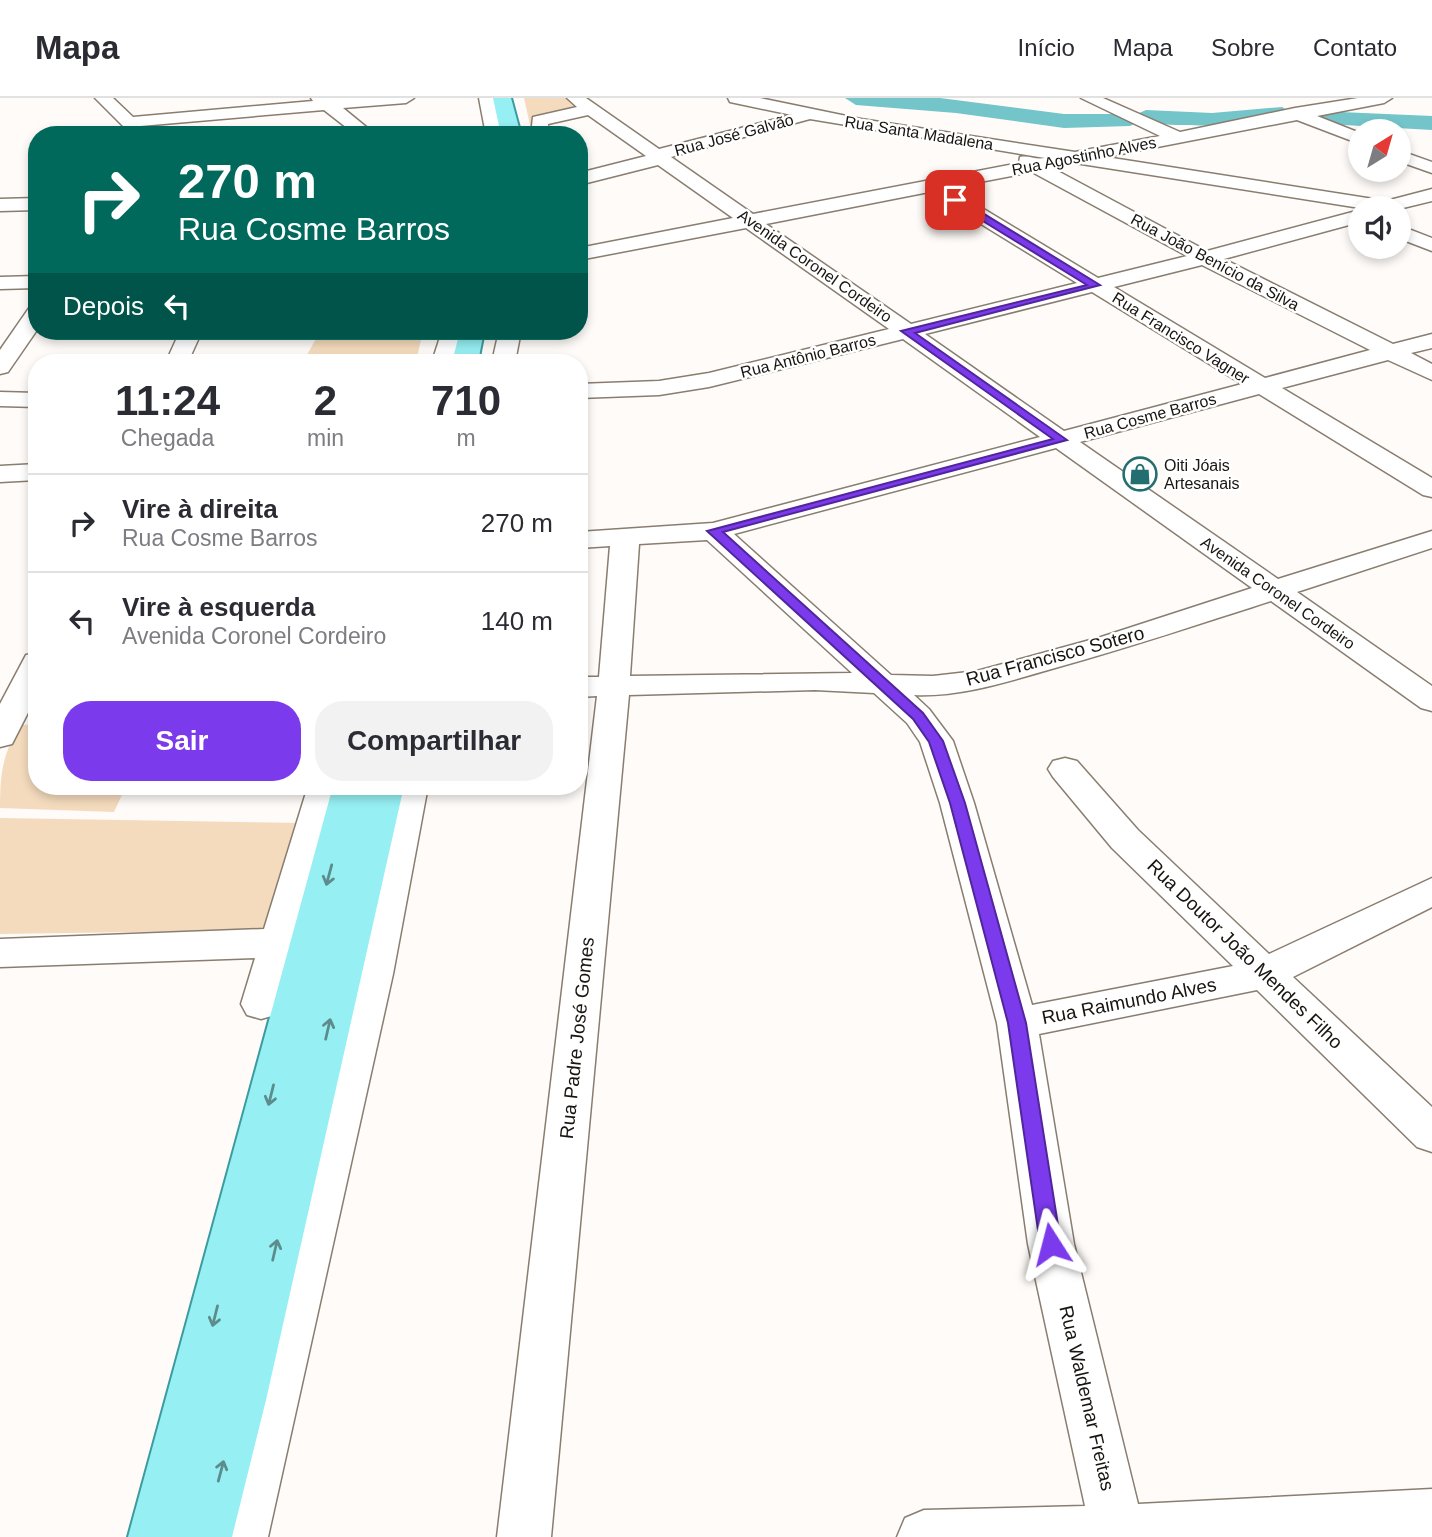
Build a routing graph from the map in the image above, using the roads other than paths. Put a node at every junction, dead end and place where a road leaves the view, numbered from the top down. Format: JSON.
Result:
{"nodes":[{"id":1,"x":103,"y":98,"type":"edge"},
{"id":2,"x":406,"y":98,"type":"edge"},
{"id":3,"x":487,"y":98,"type":"edge"},
{"id":4,"x":502,"y":98,"type":"edge"},
{"id":5,"x":518,"y":98,"type":"edge"},
{"id":6,"x":736,"y":98,"type":"edge"},
{"id":7,"x":1088,"y":98,"type":"edge"},
{"id":8,"x":1384,"y":98,"type":"edge"},
{"id":9,"x":1266,"y":102,"type":"dead end"},
{"id":10,"x":321,"y":103,"type":"edge"},
{"id":11,"x":583,"y":104,"type":"edge"},
{"id":12,"x":869,"y":107,"type":"dead end"},
{"id":13,"x":1297,"y":114,"type":"junction"},
{"id":14,"x":813,"y":116,"type":"junction"},
{"id":15,"x":314,"y":125,"type":"dead end"},
{"id":16,"x":127,"y":126,"type":"edge"},
{"id":17,"x":152,"y":126,"type":"edge"},
{"id":18,"x":354,"y":126,"type":"edge"},
{"id":19,"x":493,"y":126,"type":"edge"},
{"id":20,"x":508,"y":126,"type":"edge"},
{"id":21,"x":524,"y":126,"type":"edge"},
{"id":22,"x":539,"y":126,"type":"edge"},
{"id":23,"x":1348,"y":134,"type":"edge"},
{"id":24,"x":1178,"y":137,"type":"junction"},
{"id":25,"x":1000,"y":146,"type":"junction"},
{"id":26,"x":1204,"y":149,"type":"dead end"},
{"id":27,"x":660,"y":157,"type":"junction"},
{"id":28,"x":1072,"y":157,"type":"junction"},
{"id":29,"x":1411,"y":160,"type":"edge"},
{"id":30,"x":1242,"y":165,"type":"dead end"},
{"id":31,"x":1033,"y":166,"type":"junction"},
{"id":32,"x":1432,"y":168,"type":"edge"},
{"id":33,"x":588,"y":176,"type":"edge"},
{"id":34,"x":932,"y":186,"type":"junction"},
{"id":35,"x":1305,"y":193,"type":"junction"},
{"id":36,"x":1432,"y":195,"type":"edge"},
{"id":37,"x":1348,"y":201,"type":"edge"},
{"id":38,"x":1411,"y":202,"type":"edge"},
{"id":39,"x":28,"y":204,"type":"edge"},
{"id":40,"x":0,"y":205,"type":"edge"},
{"id":41,"x":1348,"y":210,"type":"edge"},
{"id":42,"x":1411,"y":211,"type":"edge"},
{"id":43,"x":1432,"y":214,"type":"edge"},
{"id":44,"x":1348,"y":218,"type":"edge"},
{"id":45,"x":752,"y":221,"type":"junction"},
{"id":46,"x":1411,"y":236,"type":"edge"},
{"id":47,"x":1432,"y":245,"type":"edge"},
{"id":48,"x":588,"y":252,"type":"edge"},
{"id":49,"x":1205,"y":258,"type":"junction"},
{"id":50,"x":28,"y":282,"type":"edge"},
{"id":51,"x":0,"y":283,"type":"edge"},
{"id":52,"x":1095,"y":285,"type":"junction"},
{"id":53,"x":28,"y":326,"type":"edge"},
{"id":54,"x":906,"y":331,"type":"junction"},
{"id":55,"x":1432,"y":341,"type":"edge"},
{"id":56,"x":1390,"y":353,"type":"junction"},
{"id":57,"x":0,"y":367,"type":"edge"},
{"id":58,"x":1432,"y":373,"type":"edge"},
{"id":59,"x":1259,"y":387,"type":"junction"},
{"id":60,"x":588,"y":391,"type":"edge"},
{"id":61,"x":0,"y":400,"type":"edge"},
{"id":62,"x":28,"y":400,"type":"edge"},
{"id":63,"x":1062,"y":440,"type":"junction"},
{"id":64,"x":28,"y":472,"type":"edge"},
{"id":65,"x":0,"y":474,"type":"edge"},
{"id":66,"x":1432,"y":489,"type":"edge"},
{"id":67,"x":713,"y":531,"type":"junction"},
{"id":68,"x":625,"y":538,"type":"junction"},
{"id":69,"x":1432,"y":539,"type":"edge"},
{"id":70,"x":588,"y":540,"type":"edge"},
{"id":71,"x":1274,"y":591,"type":"junction"},
{"id":72,"x":28,"y":684,"type":"edge"},
{"id":73,"x":885,"y":685,"type":"junction"},
{"id":74,"x":597,"y":687,"type":"edge"},
{"id":75,"x":1432,"y":701,"type":"edge"},
{"id":76,"x":12,"y":722,"type":"edge"},
{"id":77,"x":1065,"y":769,"type":"dead end"},
{"id":78,"x":588,"y":792,"type":"edge"},
{"id":79,"x":325,"y":795,"type":"edge"},
{"id":80,"x":351,"y":795,"type":"edge"},
{"id":81,"x":382,"y":795,"type":"edge"},
{"id":82,"x":407,"y":795,"type":"edge"},
{"id":83,"x":588,"y":795,"type":"edge"},
{"id":84,"x":1432,"y":891,"type":"edge"},
{"id":85,"x":0,"y":953,"type":"edge"},
{"id":86,"x":323,"y":965,"type":"junction"},
{"id":87,"x":1266,"y":972,"type":"junction"},
{"id":88,"x":261,"y":1004,"type":"dead end"},
{"id":89,"x":1017,"y":1023,"type":"junction"},
{"id":90,"x":1432,"y":1134,"type":"edge"},
{"id":91,"x":1432,"y":1515,"type":"edge"},
{"id":92,"x":1119,"y":1535,"type":"edge"},
{"id":93,"x":157,"y":1537,"type":"edge"},
{"id":94,"x":204,"y":1537,"type":"edge"},
{"id":95,"x":241,"y":1537,"type":"edge"},
{"id":96,"x":524,"y":1537,"type":"edge"},
{"id":97,"x":924,"y":1537,"type":"edge"}],
"edges":[{"from":1,"to":16,"type":"street"},
{"from":2,"to":10,"type":"street"},
{"from":3,"to":19,"type":"street"},
{"from":4,"to":20,"type":"main road"},
{"from":5,"to":21,"type":"main road"},
{"from":6,"to":14,"type":"street","name":"Rua Santa Madalena"},
{"from":7,"to":24,"type":"street"},
{"from":8,"to":13,"type":"street","name":"Rua Agostinho Alves"},
{"from":9,"to":13,"type":"street"},
{"from":10,"to":15,"type":"street"},
{"from":10,"to":17,"type":"street"},
{"from":10,"to":18,"type":"street"},
{"from":11,"to":22,"type":"street"},
{"from":11,"to":27,"type":"street","name":"Avenida Coronel Cordeiro"},
{"from":12,"to":14,"type":"street","name":"Rua José Galvão"},
{"from":13,"to":23,"type":"street"},
{"from":13,"to":24,"type":"street","name":"Rua Agostinho Alves"},
{"from":14,"to":25,"type":"street","name":"Rua Santa Madalena"},
{"from":14,"to":27,"type":"street","name":"Rua José Galvão"},
{"from":24,"to":26,"type":"street"},
{"from":24,"to":28,"type":"street","name":"Rua Agostinho Alves"},
{"from":25,"to":28,"type":"street","name":"Rua Santa Madalena"},
{"from":25,"to":31,"type":"street","name":"Rua João Benício da Silva"},
{"from":27,"to":33,"type":"street","name":"Rua José Galvão"},
{"from":27,"to":45,"type":"street","name":"Avenida Coronel Cordeiro"},
{"from":28,"to":31,"type":"street","name":"Rua Agostinho Alves"},
{"from":28,"to":35,"type":"street","name":"Rua Santa Madalena"},
{"from":29,"to":32,"type":"street"},
{"from":30,"to":35,"type":"street"},
{"from":31,"to":34,"type":"street","name":"Rua Agostinho Alves"},
{"from":31,"to":49,"type":"street","name":"Rua João Benício da Silva"},
{"from":34,"to":45,"type":"street","name":"Rua Agostinho Alves"},
{"from":34,"to":52,"type":"street","name":"Rua Francisco Vagner"},
{"from":35,"to":37,"type":"street","name":"Rua Santa Madalena"},
{"from":35,"to":41,"type":"street"},
{"from":36,"to":38,"type":"street"},
{"from":39,"to":40,"type":"street"},
{"from":42,"to":43,"type":"street","name":"Rua Santa Madalena"},
{"from":44,"to":49,"type":"street","name":"Rua Antônio Barros"},
{"from":45,"to":48,"type":"street","name":"Rua Agostinho Alves"},
{"from":45,"to":54,"type":"street","name":"Avenida Coronel Cordeiro"},
{"from":46,"to":47,"type":"street"},
{"from":49,"to":52,"type":"street","name":"Rua Antônio Barros"},
{"from":49,"to":56,"type":"street","name":"Rua João Benício da Silva"},
{"from":50,"to":51,"type":"street"},
{"from":52,"to":54,"type":"street","name":"Rua Antônio Barros"},
{"from":52,"to":59,"type":"street","name":"Rua Francisco Vagner"},
{"from":53,"to":57,"type":"street"},
{"from":54,"to":60,"type":"street","name":"Rua Antônio Barros"},
{"from":54,"to":63,"type":"street","name":"Avenida Coronel Cordeiro"},
{"from":55,"to":56,"type":"street","name":"Rua Cosme Barros"},
{"from":56,"to":58,"type":"street","name":"Rua João Benício da Silva"},
{"from":56,"to":59,"type":"street","name":"Rua Cosme Barros"},
{"from":59,"to":63,"type":"street","name":"Rua Cosme Barros"},
{"from":59,"to":66,"type":"street","name":"Rua Francisco Vagner"},
{"from":61,"to":62,"type":"street"},
{"from":63,"to":67,"type":"street","name":"Rua Cosme Barros"},
{"from":63,"to":71,"type":"street","name":"Avenida Coronel Cordeiro"},
{"from":64,"to":65,"type":"street"},
{"from":67,"to":68,"type":"street","name":"Rua Cosme Barros"},
{"from":67,"to":73,"type":"street","name":"Rua Waldemar Freitas"},
{"from":68,"to":70,"type":"street","name":"Rua Cosme Barros"},
{"from":68,"to":74,"type":"street","name":"Rua Padre José Gomes"},
{"from":69,"to":71,"type":"street","name":"Rua Francisco Sotero"},
{"from":71,"to":73,"type":"street","name":"Rua Francisco Sotero"},
{"from":71,"to":75,"type":"street","name":"Avenida Coronel Cordeiro"},
{"from":72,"to":76,"type":"street"},
{"from":73,"to":74,"type":"street","name":"Rua Francisco Sotero"},
{"from":73,"to":89,"type":"street","name":"Rua Waldemar Freitas"},
{"from":74,"to":78,"type":"street","name":"Rua Padre José Gomes"},
{"from":77,"to":87,"type":"street","name":"Rua Doutor João Mendes Filho"},
{"from":79,"to":86,"type":"street"},
{"from":80,"to":86,"type":"main road","one_way":true},
{"from":81,"to":86,"type":"main road"},
{"from":82,"to":86,"type":"street"},
{"from":83,"to":96,"type":"street","name":"Rua Padre José Gomes"},
{"from":84,"to":87,"type":"street","name":"Rua Raimundo Alves"},
{"from":85,"to":86,"type":"street"},
{"from":86,"to":88,"type":"street"},
{"from":86,"to":93,"type":"main road","one_way":true},
{"from":94,"to":86,"type":"main road","one_way":true},
{"from":86,"to":95,"type":"street"},
{"from":87,"to":89,"type":"street","name":"Rua Raimundo Alves"},
{"from":87,"to":90,"type":"street","name":"Rua Doutor João Mendes Filho"},
{"from":89,"to":92,"type":"street","name":"Rua Waldemar Freitas"},
{"from":91,"to":92,"type":"street"},
{"from":92,"to":97,"type":"street"}]}
